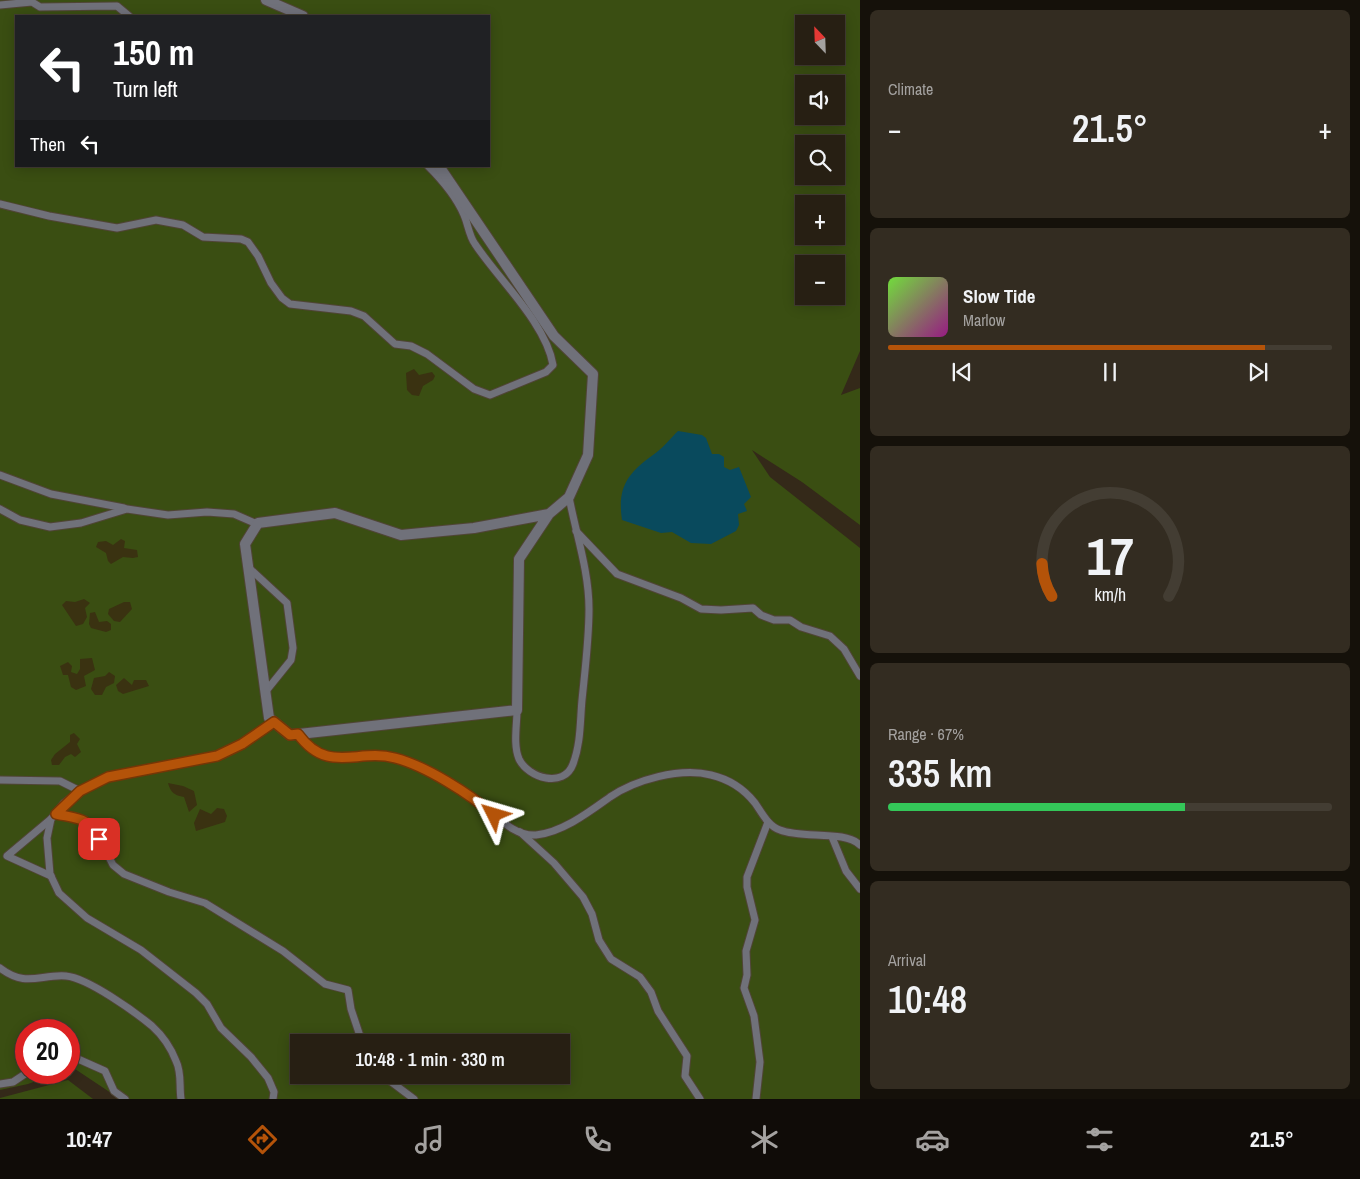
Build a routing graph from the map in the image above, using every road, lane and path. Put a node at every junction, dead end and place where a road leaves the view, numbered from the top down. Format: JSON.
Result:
{"nodes":[{"id":1,"x":266,"y":0,"type":"edge"},
{"id":2,"x":0,"y":5,"type":"edge"},
{"id":3,"x":129,"y":15,"type":"edge"},
{"id":4,"x":301,"y":15,"type":"edge"},
{"id":5,"x":429,"y":167,"type":"edge"},
{"id":6,"x":440,"y":167,"type":"edge"},
{"id":7,"x":0,"y":204,"type":"edge"},
{"id":8,"x":0,"y":475,"type":"edge"},
{"id":9,"x":569,"y":497,"type":"junction"},
{"id":10,"x":0,"y":509,"type":"edge"},
{"id":11,"x":127,"y":509,"type":"junction"},
{"id":12,"x":549,"y":514,"type":"junction"},
{"id":13,"x":257,"y":524,"type":"junction"},
{"id":14,"x":576,"y":531,"type":"junction"},
{"id":15,"x":249,"y":568,"type":"junction"},
{"id":16,"x":860,"y":676,"type":"edge"},
{"id":17,"x":266,"y":691,"type":"junction"},
{"id":18,"x":517,"y":710,"type":"junction"},
{"id":19,"x":274,"y":722,"type":"junction"},
{"id":20,"x":298,"y":734,"type":"junction"},
{"id":21,"x":0,"y":780,"type":"edge"},
{"id":22,"x":80,"y":791,"type":"junction"},
{"id":23,"x":54,"y":816,"type":"junction"},
{"id":24,"x":768,"y":822,"type":"junction"},
{"id":25,"x":520,"y":832,"type":"junction"},
{"id":26,"x":832,"y":837,"type":"junction"},
{"id":27,"x":860,"y":845,"type":"edge"},
{"id":28,"x":51,"y":876,"type":"junction"},
{"id":29,"x":860,"y":889,"type":"edge"},
{"id":30,"x":0,"y":968,"type":"edge"},
{"id":31,"x":359,"y":1034,"type":"edge"},
{"id":32,"x":80,"y":1060,"type":"edge"},
{"id":33,"x":15,"y":1081,"type":"edge"},
{"id":34,"x":0,"y":1084,"type":"edge"},
{"id":35,"x":394,"y":1084,"type":"edge"},
{"id":36,"x":125,"y":1099,"type":"edge"},
{"id":37,"x":181,"y":1099,"type":"edge"},
{"id":38,"x":273,"y":1099,"type":"edge"},
{"id":39,"x":414,"y":1099,"type":"edge"},
{"id":40,"x":700,"y":1099,"type":"edge"},
{"id":41,"x":756,"y":1099,"type":"edge"}],
"edges":[{"from":1,"to":4,"type":"street"},
{"from":2,"to":3,"type":"lane"},
{"from":5,"to":7,"type":"lane"},
{"from":6,"to":9,"type":"street"},
{"from":8,"to":11,"type":"lane"},
{"from":9,"to":12,"type":"street"},
{"from":9,"to":14,"type":"lane"},
{"from":10,"to":11,"type":"lane"},
{"from":11,"to":13,"type":"lane"},
{"from":12,"to":13,"type":"street"},
{"from":12,"to":18,"type":"street"},
{"from":13,"to":15,"type":"street"},
{"from":14,"to":16,"type":"lane"},
{"from":14,"to":18,"type":"lane"},
{"from":15,"to":17,"type":"street"},
{"from":15,"to":17,"type":"lane"},
{"from":17,"to":19,"type":"street"},
{"from":18,"to":20,"type":"street"},
{"from":19,"to":20,"type":"street"},
{"from":19,"to":22,"type":"lane"},
{"from":20,"to":25,"type":"lane"},
{"from":21,"to":22,"type":"lane"},
{"from":22,"to":23,"type":"lane"},
{"from":23,"to":28,"type":"lane"},
{"from":23,"to":28,"type":"lane"},
{"from":23,"to":31,"type":"lane"},
{"from":24,"to":25,"type":"lane"},
{"from":24,"to":26,"type":"lane"},
{"from":24,"to":41,"type":"lane"},
{"from":25,"to":40,"type":"lane"},
{"from":26,"to":27,"type":"lane"},
{"from":26,"to":29,"type":"lane"},
{"from":28,"to":38,"type":"lane"},
{"from":30,"to":37,"type":"lane"},
{"from":32,"to":36,"type":"lane"},
{"from":33,"to":34,"type":"lane"},
{"from":35,"to":39,"type":"lane"}]}
